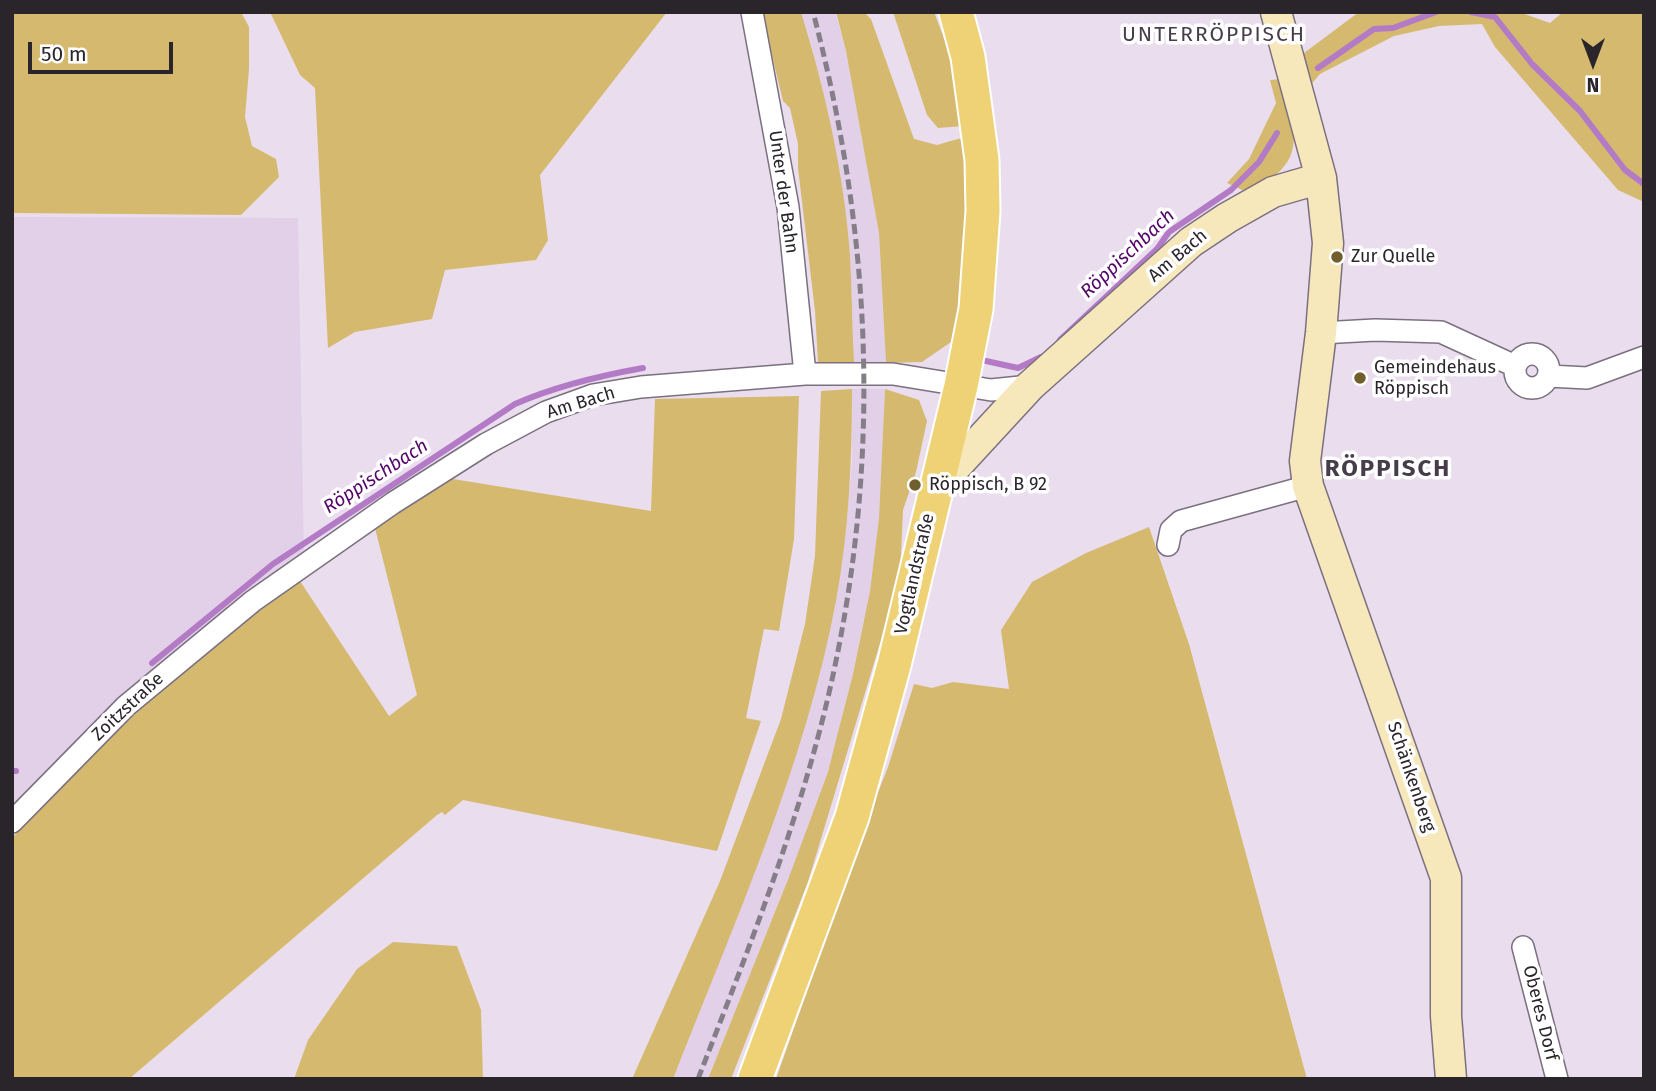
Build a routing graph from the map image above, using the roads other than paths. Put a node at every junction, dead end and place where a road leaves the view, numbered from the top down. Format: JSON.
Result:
{"nodes":[{"id":1,"x":752,"y":12,"type":"edge"},
{"id":2,"x":956,"y":12,"type":"edge"},
{"id":3,"x":1276,"y":12,"type":"edge"},
{"id":4,"x":1321,"y":178,"type":"junction"},
{"id":5,"x":1321,"y":333,"type":"junction"},
{"id":6,"x":1644,"y":357,"type":"edge"},
{"id":7,"x":805,"y":374,"type":"junction"},
{"id":8,"x":961,"y":386,"type":"junction"},
{"id":9,"x":1030,"y":386,"type":"junction"},
{"id":10,"x":1308,"y":486,"type":"junction"},
{"id":11,"x":935,"y":489,"type":"junction"},
{"id":12,"x":1168,"y":545,"type":"dead end"},
{"id":13,"x":253,"y":601,"type":"joint"},
{"id":14,"x":12,"y":822,"type":"edge"},
{"id":15,"x":1523,"y":947,"type":"dead end"},
{"id":16,"x":755,"y":1079,"type":"edge"},
{"id":17,"x":1451,"y":1079,"type":"edge"},
{"id":18,"x":1557,"y":1079,"type":"edge"}],
"edges":[{"from":1,"to":7,"type":"street","name":"Unter der Bahn"},
{"from":2,"to":8,"type":"main road","name":"Vogtlandstraße"},
{"from":3,"to":4,"type":"street"},
{"from":4,"to":5,"type":"street","name":"Schänkenberg"},
{"from":4,"to":9,"type":"street","name":"Am Bach"},
{"from":5,"to":6,"type":"street"},
{"from":5,"to":10,"type":"street","name":"Schänkenberg"},
{"from":7,"to":8,"type":"street","name":"Am Bach"},
{"from":7,"to":13,"type":"street","name":"Am Bach"},
{"from":8,"to":9,"type":"street","name":"Am Bach"},
{"from":8,"to":11,"type":"main road","name":"Vogtlandstraße"},
{"from":9,"to":11,"type":"street","name":"Am Bach"},
{"from":10,"to":12,"type":"street"},
{"from":10,"to":17,"type":"street","name":"Schänkenberg"},
{"from":11,"to":16,"type":"main road","name":"Vogtlandstraße"},
{"from":13,"to":14,"type":"street","name":"Zoitzstraße"},
{"from":15,"to":18,"type":"street","name":"Oberes Dorf"}]}
